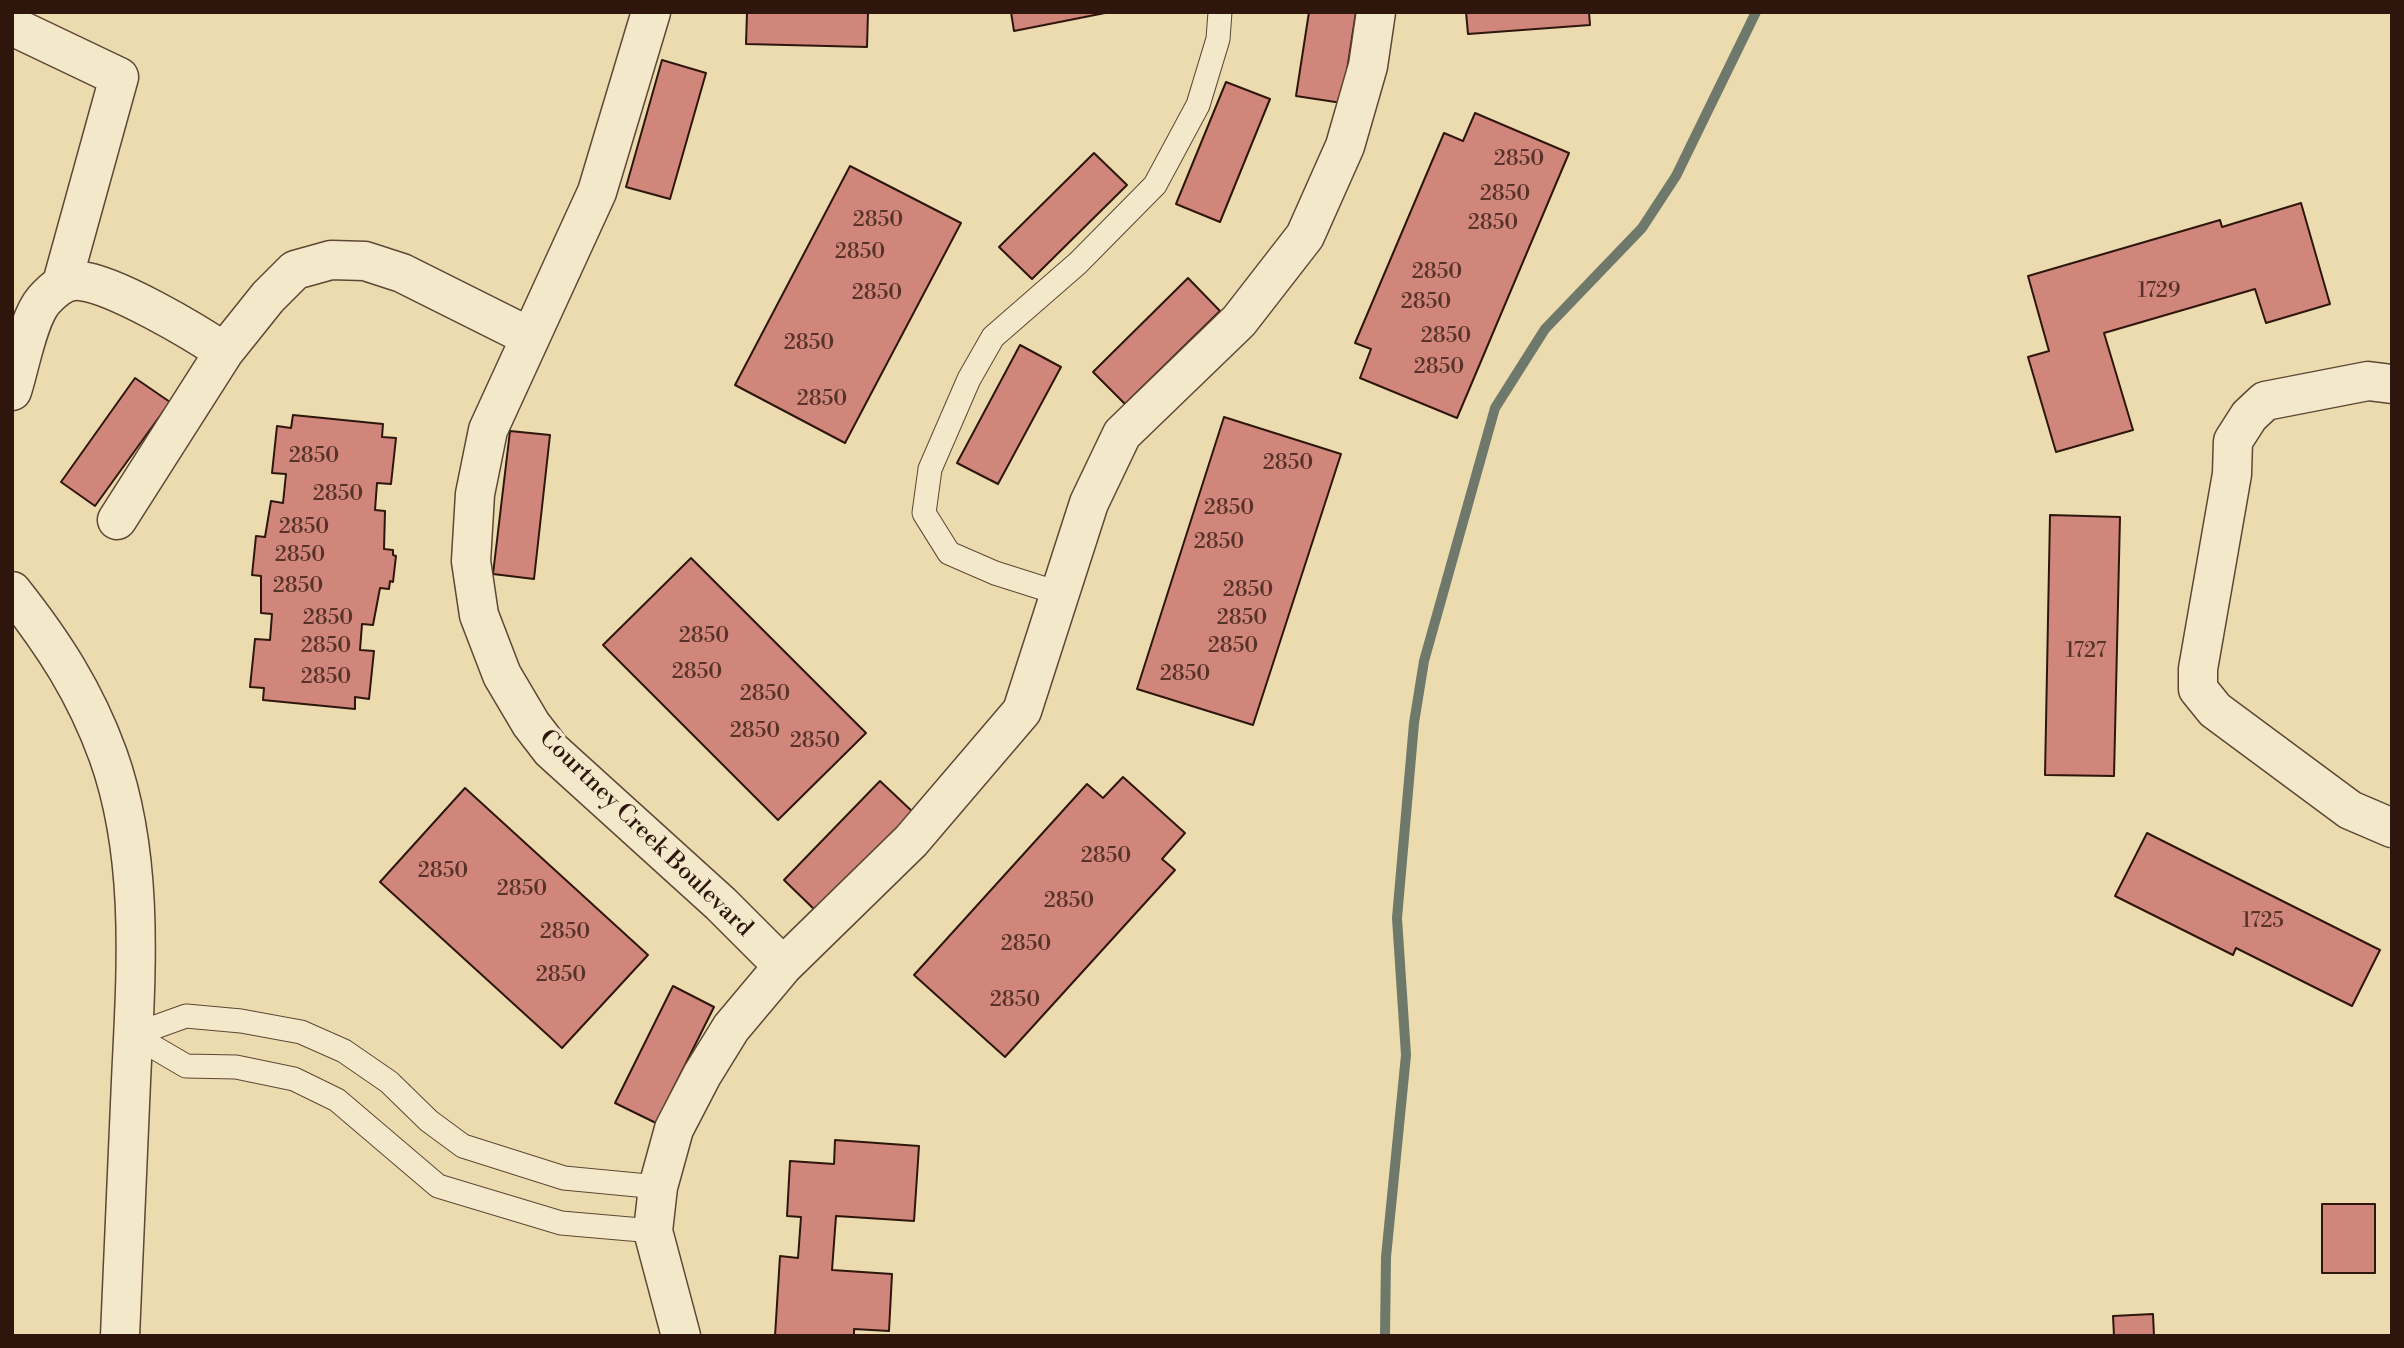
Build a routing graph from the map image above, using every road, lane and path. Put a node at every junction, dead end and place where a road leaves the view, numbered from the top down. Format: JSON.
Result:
{"nodes":[{"id":1,"x":651,"y":12,"type":"edge"},
{"id":2,"x":1220,"y":12,"type":"edge"},
{"id":3,"x":1376,"y":12,"type":"edge"},
{"id":4,"x":12,"y":26,"type":"edge"},
{"id":5,"x":62,"y":283,"type":"junction"},
{"id":6,"x":530,"y":337,"type":"junction"},
{"id":7,"x":224,"y":352,"type":"junction"},
{"id":8,"x":2392,"y":384,"type":"edge"},
{"id":9,"x":12,"y":391,"type":"edge"},
{"id":10,"x":117,"y":520,"type":"dead end"},
{"id":11,"x":12,"y":591,"type":"edge"},
{"id":12,"x":1058,"y":593,"type":"junction"},
{"id":13,"x":2392,"y":828,"type":"edge"},
{"id":14,"x":782,"y":966,"type":"junction"},
{"id":15,"x":133,"y":1035,"type":"junction"},
{"id":16,"x":659,"y":1187,"type":"junction"},
{"id":17,"x":653,"y":1231,"type":"junction"},
{"id":18,"x":120,"y":1336,"type":"edge"},
{"id":19,"x":681,"y":1336,"type":"edge"}],
"edges":[{"from":1,"to":6,"type":"street","name":"Courtney Creek Boulevard"},
{"from":2,"to":12,"type":"lane"},
{"from":3,"to":12,"type":"street"},
{"from":4,"to":5,"type":"street"},
{"from":5,"to":7,"type":"street"},
{"from":5,"to":9,"type":"street"},
{"from":6,"to":7,"type":"street"},
{"from":6,"to":14,"type":"street","name":"Courtney Creek Boulevard"},
{"from":7,"to":10,"type":"street"},
{"from":8,"to":13,"type":"street"},
{"from":11,"to":15,"type":"street"},
{"from":12,"to":14,"type":"street"},
{"from":14,"to":16,"type":"street"},
{"from":15,"to":16,"type":"lane"},
{"from":15,"to":17,"type":"lane"},
{"from":15,"to":18,"type":"street"},
{"from":16,"to":17,"type":"street"},
{"from":17,"to":19,"type":"street"}]}
